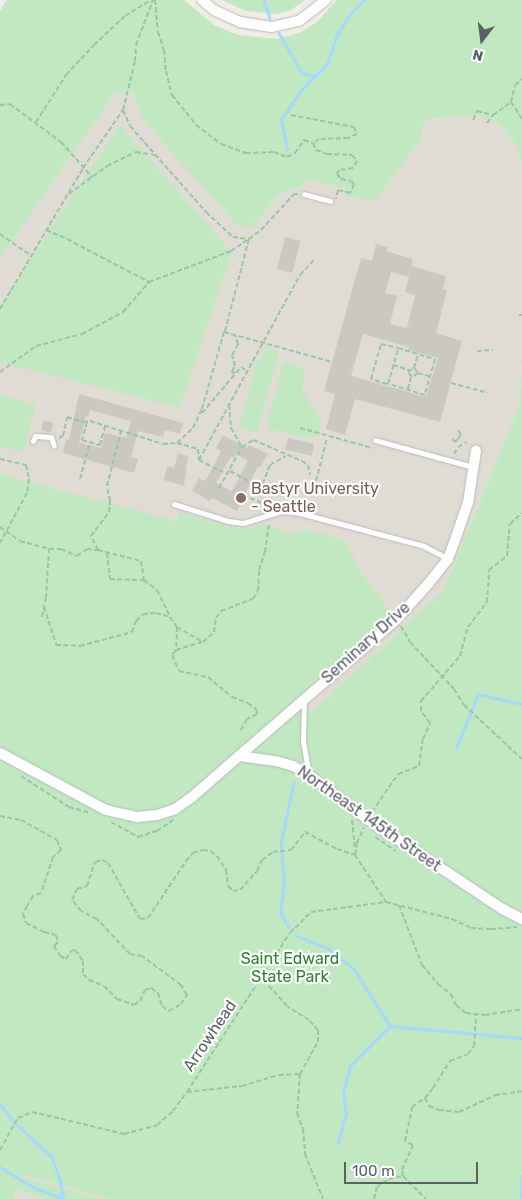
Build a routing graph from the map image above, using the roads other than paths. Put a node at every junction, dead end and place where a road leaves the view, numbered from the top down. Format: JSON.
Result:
{"nodes":[{"id":1,"x":202,"y":0,"type":"edge"},
{"id":2,"x":326,"y":0,"type":"edge"},
{"id":3,"x":304,"y":194,"type":"road end"},
{"id":4,"x":333,"y":202,"type":"road end"},
{"id":5,"x":375,"y":440,"type":"dead end"},
{"id":6,"x":33,"y":441,"type":"dead end"},
{"id":7,"x":54,"y":444,"type":"road end"},
{"id":8,"x":476,"y":451,"type":"dead end"},
{"id":9,"x":473,"y":467,"type":"junction"},
{"id":10,"x":174,"y":504,"type":"dead end"},
{"id":11,"x":448,"y":559,"type":"junction"},
{"id":12,"x":304,"y":701,"type":"junction"},
{"id":13,"x":0,"y":753,"type":"edge"},
{"id":14,"x":239,"y":756,"type":"junction"},
{"id":15,"x":309,"y":775,"type":"junction"},
{"id":16,"x":518,"y":921,"type":"edge"}],
"edges":[{"from":1,"to":2,"type":"street"},
{"from":3,"to":4,"type":"lane"},
{"from":5,"to":9,"type":"lane"},
{"from":6,"to":7,"type":"lane"},
{"from":8,"to":9,"type":"street","name":"Seminary Drive"},
{"from":9,"to":11,"type":"street","name":"Seminary Drive"},
{"from":10,"to":11,"type":"lane"},
{"from":11,"to":12,"type":"street","name":"Seminary Drive"},
{"from":12,"to":14,"type":"street","name":"Seminary Drive"},
{"from":12,"to":15,"type":"lane"},
{"from":13,"to":14,"type":"street"},
{"from":14,"to":15,"type":"street","name":"Northeast 145th Street"},
{"from":15,"to":16,"type":"street","name":"Northeast 145th Street"}]}
